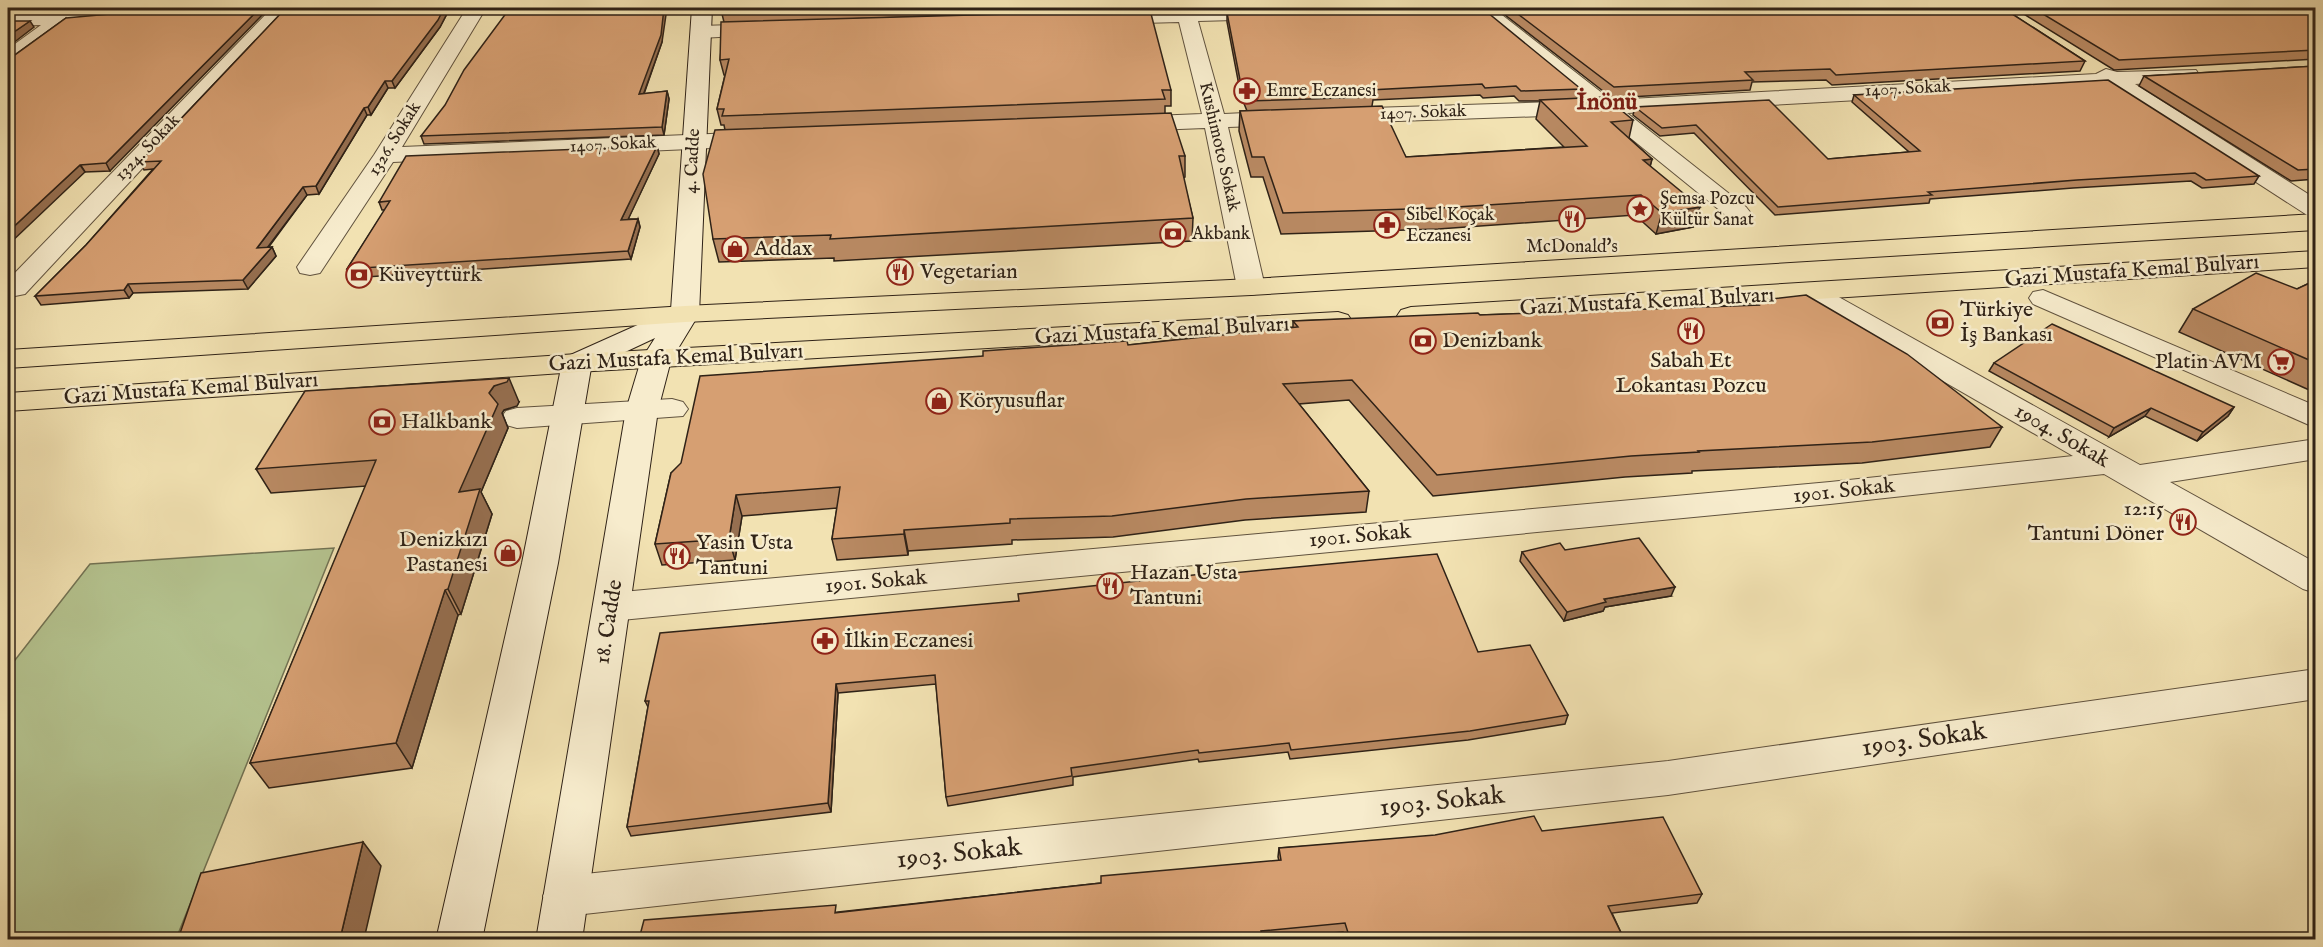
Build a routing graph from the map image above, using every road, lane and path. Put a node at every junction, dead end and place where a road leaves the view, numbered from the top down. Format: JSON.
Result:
{"nodes":[{"id":1,"x":168,"y":8,"type":"edge"},
{"id":2,"x":282,"y":8,"type":"edge"},
{"id":3,"x":476,"y":8,"type":"edge"},
{"id":4,"x":702,"y":8,"type":"edge"},
{"id":5,"x":1482,"y":8,"type":"edge"},
{"id":6,"x":1186,"y":12,"type":"edge"},
{"id":7,"x":1290,"y":12,"type":"edge"},
{"id":8,"x":71,"y":13,"type":"edge"},
{"id":9,"x":1092,"y":19,"type":"edge"},
{"id":10,"x":8,"y":20,"type":"edge"},
{"id":11,"x":784,"y":29,"type":"edge"},
{"id":12,"x":700,"y":32,"type":"junction"},
{"id":13,"x":8,"y":58,"type":"edge"},
{"id":14,"x":2083,"y":61,"type":"edge"},
{"id":15,"x":2214,"y":73,"type":"edge"},
{"id":16,"x":2112,"y":79,"type":"junction"},
{"id":17,"x":1606,"y":107,"type":"junction"},
{"id":18,"x":1215,"y":121,"type":"junction"},
{"id":19,"x":1109,"y":125,"type":"edge"},
{"id":20,"x":777,"y":138,"type":"edge"},
{"id":21,"x":695,"y":141,"type":"junction"},
{"id":22,"x":386,"y":155,"type":"junction"},
{"id":23,"x":2316,"y":210,"type":"edge"},
{"id":24,"x":1737,"y":212,"type":"dead end"},
{"id":25,"x":2316,"y":222,"type":"edge"},
{"id":26,"x":2316,"y":259,"type":"edge"},
{"id":27,"x":310,"y":267,"type":"dead end"},
{"id":28,"x":1251,"y":287,"type":"junction"},
{"id":29,"x":15,"y":288,"type":"dead end"},
{"id":30,"x":1809,"y":292,"type":"junction"},
{"id":31,"x":2043,"y":298,"type":"dead end"},
{"id":32,"x":684,"y":314,"type":"junction"},
{"id":33,"x":8,"y":359,"type":"edge"},
{"id":34,"x":656,"y":360,"type":"junction"},
{"id":35,"x":577,"y":363,"type":"junction"},
{"id":36,"x":8,"y":402,"type":"edge"},
{"id":37,"x":657,"y":409,"type":"junction"},
{"id":38,"x":569,"y":415,"type":"junction"},
{"id":39,"x":517,"y":418,"type":"dead end"},
{"id":40,"x":2316,"y":418,"type":"edge"},
{"id":41,"x":2316,"y":449,"type":"edge"},
{"id":42,"x":2122,"y":470,"type":"junction"},
{"id":43,"x":2316,"y":580,"type":"edge"},
{"id":44,"x":611,"y":607,"type":"junction"},
{"id":45,"x":2316,"y":684,"type":"edge"},
{"id":46,"x":566,"y":896,"type":"junction"},
{"id":47,"x":459,"y":939,"type":"edge"},
{"id":48,"x":559,"y":939,"type":"edge"}],
"edges":[{"from":1,"to":8,"type":"street"},
{"from":2,"to":29,"type":"street","name":"1324. Sokak"},
{"from":3,"to":22,"type":"street","name":"1326. Sokak"},
{"from":4,"to":12,"type":"street","name":"4. Cadde"},
{"from":5,"to":17,"type":"street"},
{"from":6,"to":7,"type":"street"},
{"from":6,"to":9,"type":"street"},
{"from":6,"to":18,"type":"street","name":"Kushimoto Sokak"},
{"from":8,"to":10,"type":"street"},
{"from":8,"to":13,"type":"street"},
{"from":11,"to":12,"type":"street"},
{"from":12,"to":21,"type":"street","name":"4. Cadde"},
{"from":14,"to":16,"type":"street"},
{"from":15,"to":16,"type":"street","name":"1407. Sokak"},
{"from":16,"to":17,"type":"street","name":"1407. Sokak"},
{"from":16,"to":23,"type":"street"},
{"from":17,"to":18,"type":"street","name":"1407. Sokak"},
{"from":17,"to":24,"type":"street"},
{"from":18,"to":19,"type":"street","name":"1407. Sokak"},
{"from":18,"to":28,"type":"street","name":"Kushimoto Sokak"},
{"from":20,"to":21,"type":"street","name":"1407. Sokak"},
{"from":21,"to":22,"type":"street","name":"1407. Sokak"},
{"from":21,"to":32,"type":"street","name":"4. Cadde"},
{"from":22,"to":27,"type":"street","name":"1326. Sokak"},
{"from":25,"to":28,"type":"highway","name":"Gazi Mustafa Kemal Bulvarı"},
{"from":26,"to":30,"type":"highway","name":"Gazi Mustafa Kemal Bulvarı"},
{"from":28,"to":32,"type":"highway","name":"Gazi Mustafa Kemal Bulvarı"},
{"from":30,"to":34,"type":"highway","name":"Gazi Mustafa Kemal Bulvarı"},
{"from":30,"to":42,"type":"street","name":"1904. Sokak"},
{"from":31,"to":40,"type":"street"},
{"from":32,"to":33,"type":"highway","name":"Gazi Mustafa Kemal Bulvarı"},
{"from":32,"to":34,"type":"street","name":"18. Cadde"},
{"from":32,"to":35,"type":"street"},
{"from":34,"to":35,"type":"highway","name":"Gazi Mustafa Kemal Bulvarı"},
{"from":34,"to":37,"type":"street","name":"18. Cadde"},
{"from":35,"to":36,"type":"highway","name":"Gazi Mustafa Kemal Bulvarı"},
{"from":35,"to":38,"type":"street"},
{"from":37,"to":38,"type":"street"},
{"from":37,"to":44,"type":"street","name":"18. Cadde"},
{"from":38,"to":39,"type":"street"},
{"from":38,"to":47,"type":"street"},
{"from":41,"to":42,"type":"street","name":"1901. Sokak"},
{"from":42,"to":43,"type":"street","name":"1904. Sokak"},
{"from":42,"to":44,"type":"street","name":"1901. Sokak"},
{"from":44,"to":46,"type":"street","name":"18. Cadde"},
{"from":45,"to":46,"type":"street","name":"1903. Sokak"},
{"from":46,"to":48,"type":"street","name":"18. Cadde"}]}
